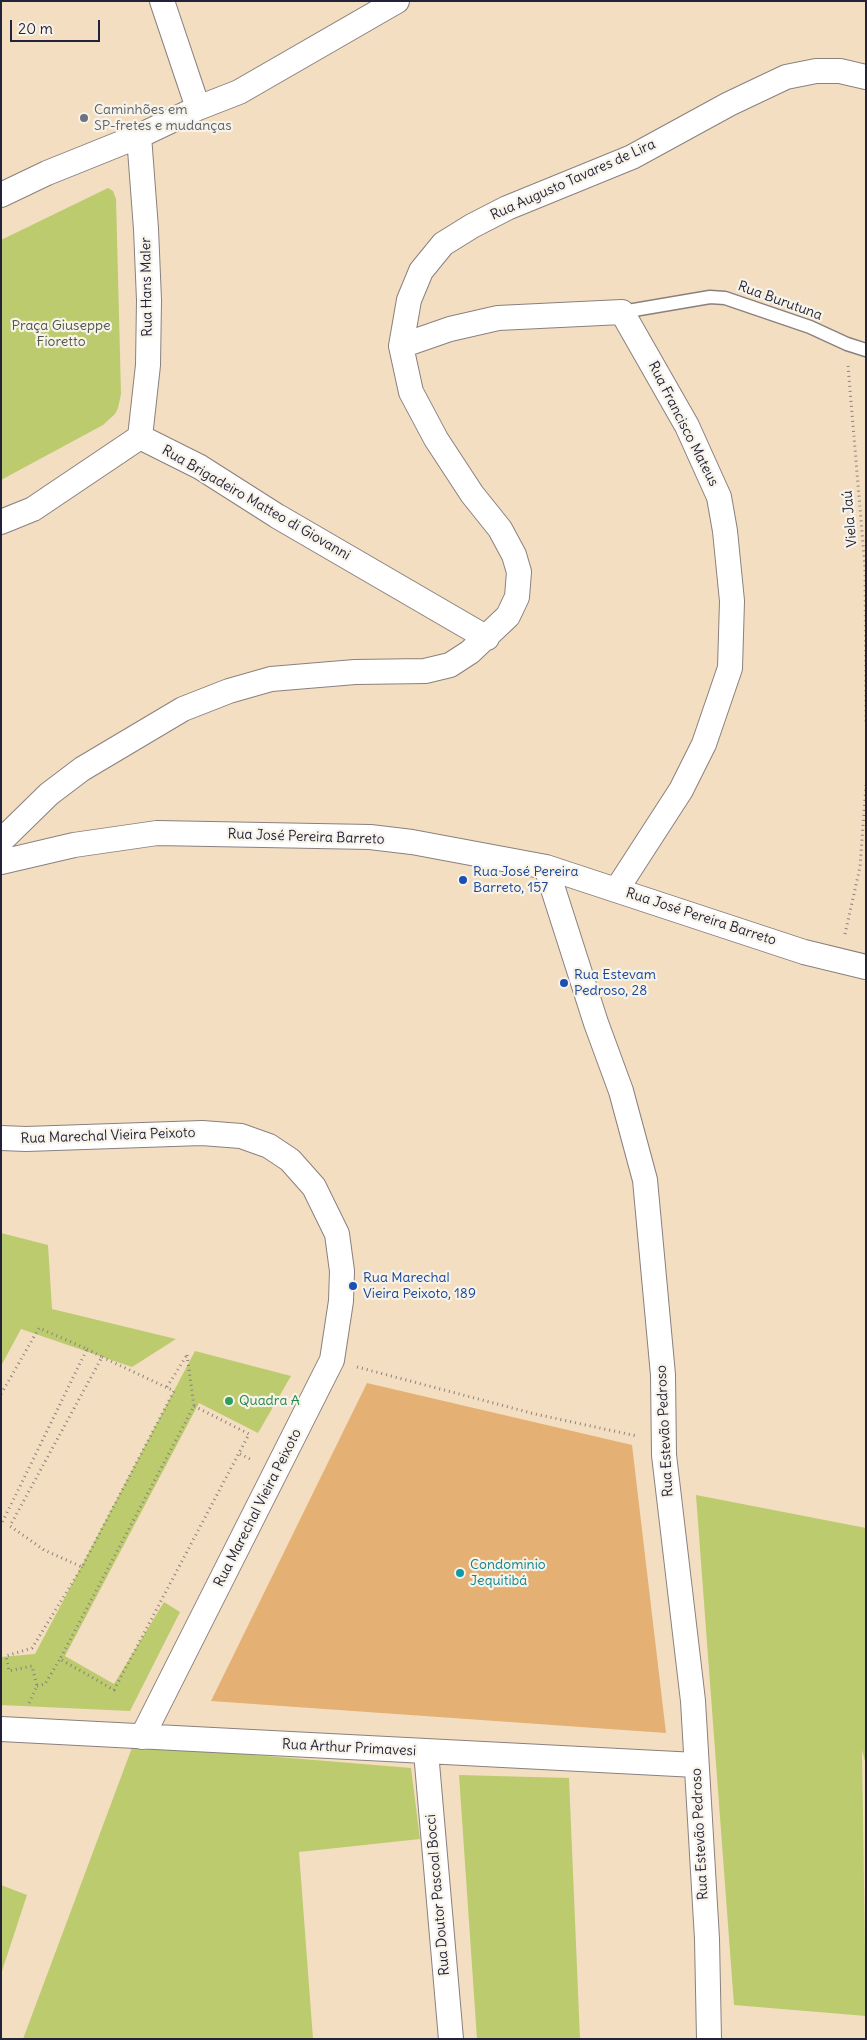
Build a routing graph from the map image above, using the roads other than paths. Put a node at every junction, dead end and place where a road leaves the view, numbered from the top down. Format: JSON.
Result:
{"nodes":[{"id":1,"x":162,"y":1,"type":"edge"},
{"id":2,"x":397,"y":1,"type":"edge"},
{"id":3,"x":866,"y":77,"type":"edge"},
{"id":4,"x":198,"y":108,"type":"junction"},
{"id":5,"x":139,"y":136,"type":"junction"},
{"id":6,"x":1,"y":195,"type":"edge"},
{"id":7,"x":622,"y":312,"type":"junction"},
{"id":8,"x":401,"y":346,"type":"junction"},
{"id":9,"x":866,"y":350,"type":"edge"},
{"id":10,"x":140,"y":437,"type":"junction"},
{"id":11,"x":1,"y":522,"type":"edge"},
{"id":12,"x":487,"y":638,"type":"junction"},
{"id":13,"x":1,"y":842,"type":"edge"},
{"id":14,"x":1,"y":862,"type":"edge"},
{"id":15,"x":546,"y":867,"type":"junction"},
{"id":16,"x":617,"y":889,"type":"junction"},
{"id":17,"x":866,"y":967,"type":"edge"},
{"id":18,"x":1,"y":1138,"type":"edge"},
{"id":19,"x":1,"y":1729,"type":"edge"},
{"id":20,"x":142,"y":1737,"type":"junction"},
{"id":21,"x":426,"y":1752,"type":"junction"},
{"id":22,"x":696,"y":1765,"type":"junction"},
{"id":23,"x":451,"y":2039,"type":"edge"},
{"id":24,"x":709,"y":2039,"type":"edge"}],
"edges":[{"from":1,"to":4,"type":"street"},
{"from":2,"to":4,"type":"street"},
{"from":3,"to":8,"type":"street","name":"Rua Augusto Tavares de Lira"},
{"from":4,"to":5,"type":"street"},
{"from":5,"to":6,"type":"street"},
{"from":5,"to":10,"type":"street","name":"Rua Hans Maler"},
{"from":7,"to":8,"type":"street"},
{"from":7,"to":9,"type":"lane","name":"Rua Burutuna"},
{"from":7,"to":16,"type":"street","name":"Rua Francisco Mateus"},
{"from":8,"to":12,"type":"street"},
{"from":10,"to":11,"type":"street"},
{"from":10,"to":12,"type":"street","name":"Rua Brigadeiro Matteo di Giovanni"},
{"from":12,"to":13,"type":"street"},
{"from":14,"to":15,"type":"street","name":"Rua José Pereira Barreto"},
{"from":15,"to":16,"type":"street","name":"Rua José Pereira Barreto"},
{"from":15,"to":22,"type":"street","name":"Rua Estevão Pedroso"},
{"from":16,"to":17,"type":"street","name":"Rua José Pereira Barreto"},
{"from":18,"to":20,"type":"street","name":"Rua Marechal Vieira Peixoto"},
{"from":19,"to":20,"type":"street","name":"Rua Arthur Primavesi"},
{"from":20,"to":21,"type":"street","name":"Rua Arthur Primavesi"},
{"from":21,"to":22,"type":"street","name":"Rua Arthur Primavesi"},
{"from":21,"to":23,"type":"street","name":"Rua Doutor Pascoal Bocci"},
{"from":22,"to":24,"type":"street","name":"Rua Estevão Pedroso"}]}
